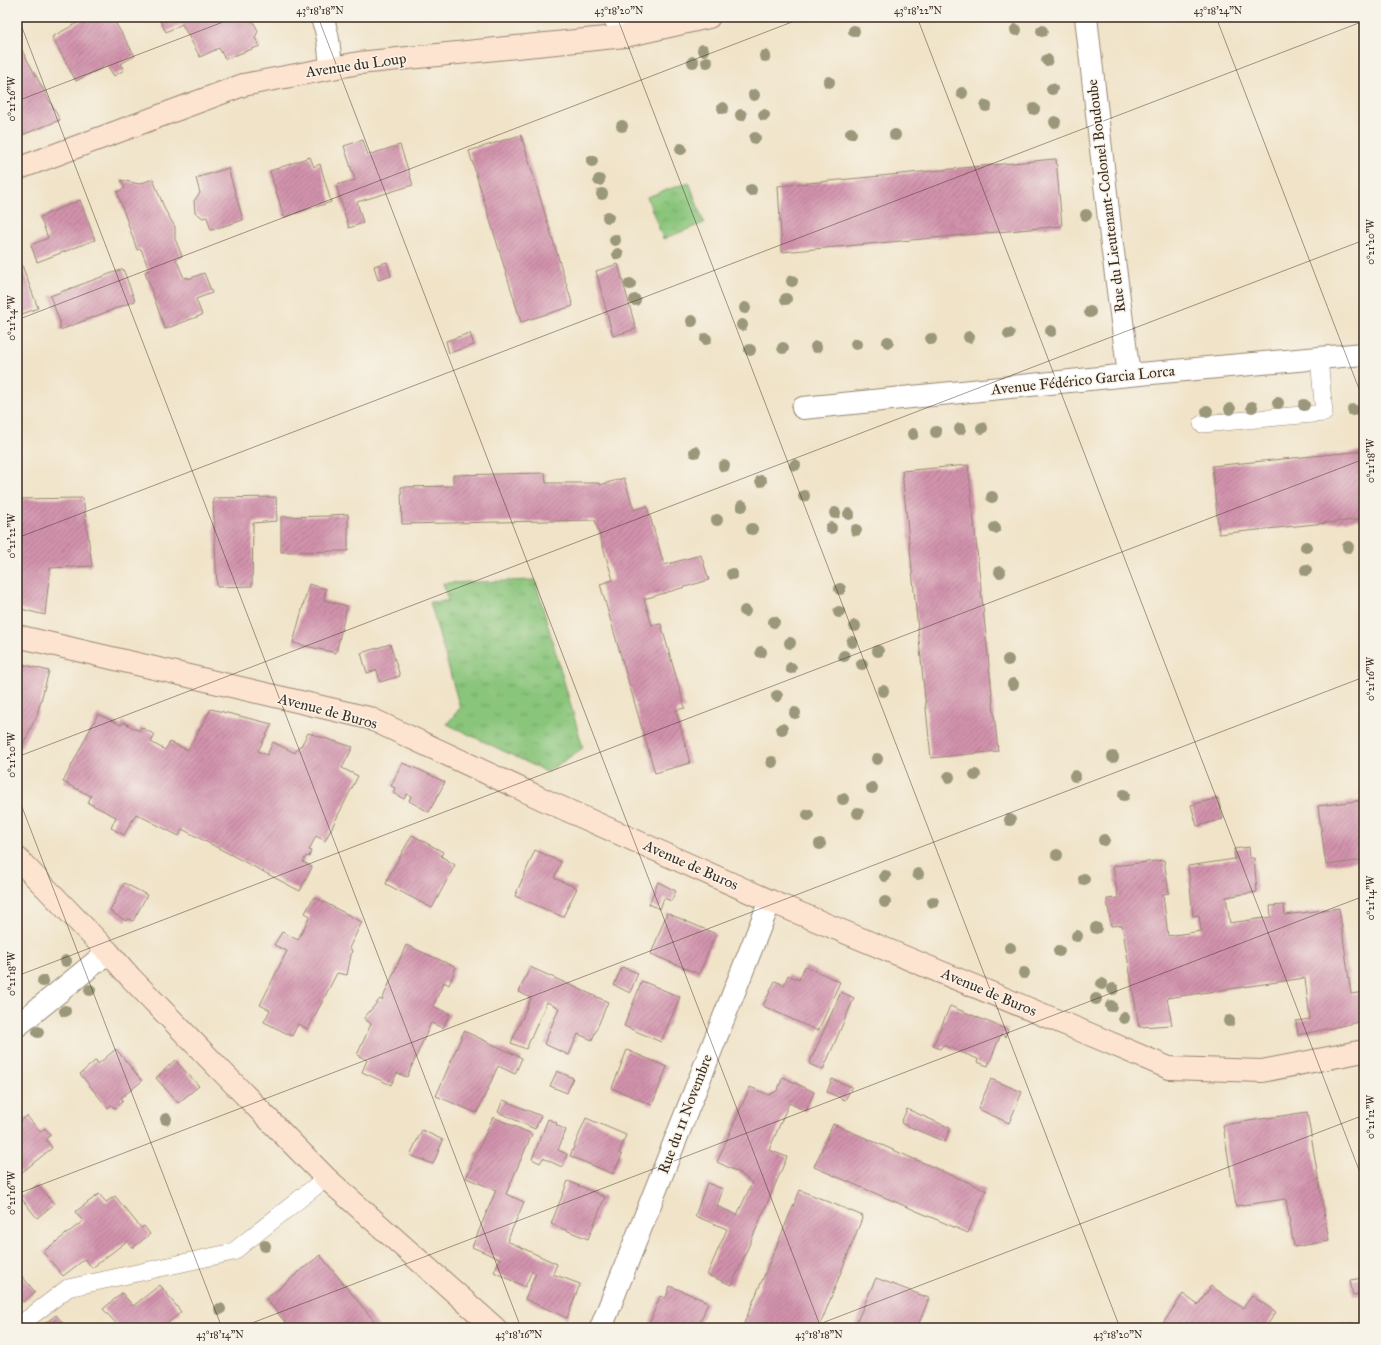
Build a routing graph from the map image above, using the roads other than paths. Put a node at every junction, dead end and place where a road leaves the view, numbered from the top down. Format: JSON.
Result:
{"nodes":[{"id":1,"x":321,"y":17,"type":"edge"},
{"id":2,"x":614,"y":17,"type":"edge"},
{"id":3,"x":709,"y":17,"type":"edge"},
{"id":4,"x":1086,"y":17,"type":"edge"},
{"id":5,"x":625,"y":36,"type":"junction"},
{"id":6,"x":331,"y":67,"type":"junction"},
{"id":7,"x":17,"y":169,"type":"edge"},
{"id":8,"x":1364,"y":354,"type":"edge"},
{"id":9,"x":1319,"y":358,"type":"junction"},
{"id":10,"x":1129,"y":375,"type":"junction"},
{"id":11,"x":803,"y":408,"type":"dead end"},
{"id":12,"x":1202,"y":424,"type":"dead end"},
{"id":13,"x":17,"y":636,"type":"edge"},
{"id":14,"x":17,"y":858,"type":"edge"},
{"id":15,"x":770,"y":901,"type":"junction"},
{"id":16,"x":108,"y":952,"type":"junction"},
{"id":17,"x":17,"y":1026,"type":"edge"},
{"id":18,"x":1364,"y":1051,"type":"edge"},
{"id":19,"x":326,"y":1178,"type":"junction"},
{"id":20,"x":17,"y":1327,"type":"edge"},
{"id":21,"x":495,"y":1328,"type":"edge"},
{"id":22,"x":601,"y":1328,"type":"edge"}],
"edges":[{"from":1,"to":6,"type":"street"},
{"from":2,"to":5,"type":"street"},
{"from":3,"to":5,"type":"street","name":"Avenue du Loup"},
{"from":4,"to":10,"type":"street","name":"Rue du Lieutenant-Colonel Boudoube"},
{"from":5,"to":6,"type":"street","name":"Avenue du Loup"},
{"from":6,"to":7,"type":"street","name":"Avenue du Loup"},
{"from":8,"to":9,"type":"street","name":"Avenue Fédérico Garcia Lorca"},
{"from":9,"to":10,"type":"street","name":"Avenue Fédérico Garcia Lorca"},
{"from":9,"to":12,"type":"lane"},
{"from":10,"to":11,"type":"street","name":"Avenue Fédérico Garcia Lorca"},
{"from":13,"to":15,"type":"street","name":"Avenue de Buros"},
{"from":14,"to":16,"type":"street"},
{"from":15,"to":18,"type":"street","name":"Avenue de Buros"},
{"from":15,"to":22,"type":"street","name":"Rue du 11 Novembre"},
{"from":16,"to":17,"type":"street"},
{"from":16,"to":19,"type":"street"},
{"from":19,"to":20,"type":"lane"},
{"from":19,"to":21,"type":"street"}]}
